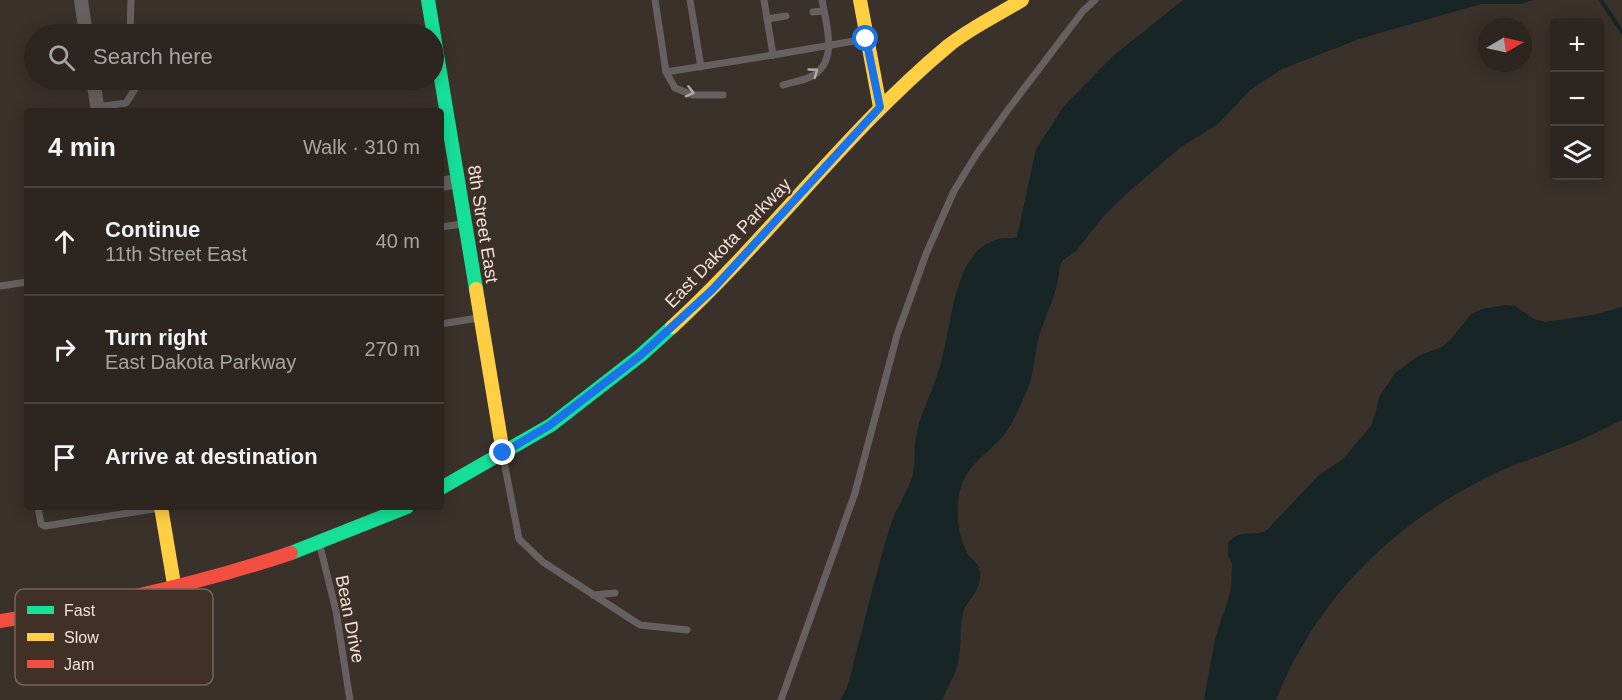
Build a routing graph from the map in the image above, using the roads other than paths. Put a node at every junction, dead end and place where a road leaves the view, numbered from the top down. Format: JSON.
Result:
{"nodes":[{"id":1,"x":81,"y":0,"type":"edge"},
{"id":2,"x":131,"y":0,"type":"edge"},
{"id":3,"x":428,"y":0,"type":"edge"},
{"id":4,"x":654,"y":0,"type":"edge"},
{"id":5,"x":690,"y":0,"type":"edge"},
{"id":6,"x":767,"y":0,"type":"edge"},
{"id":7,"x":822,"y":0,"type":"edge"},
{"id":8,"x":860,"y":0,"type":"edge"},
{"id":9,"x":1022,"y":0,"type":"edge"},
{"id":10,"x":1095,"y":0,"type":"edge"},
{"id":11,"x":824,"y":11,"type":"junction"},
{"id":12,"x":813,"y":12,"type":"dead end"},
{"id":13,"x":786,"y":16,"type":"dead end"},
{"id":14,"x":767,"y":19,"type":"junction"},
{"id":15,"x":85,"y":24,"type":"edge"},
{"id":16,"x":130,"y":24,"type":"edge"},
{"id":17,"x":432,"y":24,"type":"edge"},
{"id":18,"x":866,"y":39,"type":"junction"},
{"id":19,"x":829,"y":46,"type":"junction"},
{"id":20,"x":773,"y":55,"type":"junction"},
{"id":21,"x":701,"y":67,"type":"junction"},
{"id":22,"x":666,"y":72,"type":"junction"},
{"id":23,"x":783,"y":85,"type":"dead end"},
{"id":24,"x":94,"y":90,"type":"edge"},
{"id":25,"x":134,"y":90,"type":"edge"},
{"id":26,"x":443,"y":90,"type":"edge"},
{"id":27,"x":723,"y":94,"type":"dead end"},
{"id":28,"x":880,"y":107,"type":"junction"},
{"id":29,"x":97,"y":108,"type":"edge"},
{"id":30,"x":102,"y":108,"type":"edge"},
{"id":31,"x":458,"y":181,"type":"junction"},
{"id":32,"x":444,"y":183,"type":"edge"},
{"id":33,"x":465,"y":223,"type":"junction"},
{"id":34,"x":444,"y":226,"type":"edge"},
{"id":35,"x":24,"y":282,"type":"edge"},
{"id":36,"x":0,"y":286,"type":"edge"},
{"id":37,"x":481,"y":318,"type":"junction"},
{"id":38,"x":444,"y":324,"type":"edge"},
{"id":39,"x":503,"y":453,"type":"junction"},
{"id":40,"x":444,"y":486,"type":"edge"},
{"id":41,"x":39,"y":510,"type":"edge"},
{"id":42,"x":143,"y":510,"type":"edge"},
{"id":43,"x":162,"y":510,"type":"edge"},
{"id":44,"x":399,"y":510,"type":"edge"},
{"id":45,"x":319,"y":543,"type":"junction"},
{"id":46,"x":175,"y":589,"type":"edge"},
{"id":47,"x":179,"y":589,"type":"edge"},
{"id":48,"x":615,"y":593,"type":"dead end"},
{"id":49,"x":593,"y":595,"type":"junction"},
{"id":50,"x":15,"y":619,"type":"edge"},
{"id":51,"x":0,"y":621,"type":"edge"},
{"id":52,"x":687,"y":630,"type":"dead end"},
{"id":53,"x":350,"y":700,"type":"edge"},
{"id":54,"x":781,"y":700,"type":"edge"}],
"edges":[{"from":1,"to":15,"type":"street"},
{"from":2,"to":16,"type":"lane"},
{"from":3,"to":17,"type":"main road","name":"8th Street East"},
{"from":4,"to":22,"type":"lane"},
{"from":5,"to":21,"type":"lane"},
{"from":6,"to":14,"type":"lane"},
{"from":7,"to":11,"type":"lane"},
{"from":8,"to":18,"type":"main road"},
{"from":9,"to":28,"type":"main road","name":"East Dakota Parkway"},
{"from":10,"to":54,"type":"lane"},
{"from":11,"to":12,"type":"lane"},
{"from":11,"to":19,"type":"lane"},
{"from":13,"to":14,"type":"lane"},
{"from":14,"to":20,"type":"lane"},
{"from":18,"to":19,"type":"lane"},
{"from":18,"to":28,"type":"main road"},
{"from":19,"to":20,"type":"lane"},
{"from":23,"to":19,"type":"lane","one_way":true},
{"from":20,"to":21,"type":"lane"},
{"from":21,"to":22,"type":"lane"},
{"from":22,"to":27,"type":"lane","one_way":true},
{"from":24,"to":29,"type":"street"},
{"from":25,"to":30,"type":"lane"},
{"from":26,"to":31,"type":"main road","name":"8th Street East"},
{"from":28,"to":39,"type":"main road","name":"East Dakota Parkway"},
{"from":31,"to":32,"type":"street"},
{"from":31,"to":33,"type":"main road","name":"8th Street East"},
{"from":33,"to":34,"type":"lane"},
{"from":33,"to":37,"type":"main road","name":"8th Street East"},
{"from":35,"to":36,"type":"lane"},
{"from":37,"to":38,"type":"lane"},
{"from":37,"to":39,"type":"main road","name":"8th Street East"},
{"from":39,"to":40,"type":"main road","name":"East Dakota Parkway"},
{"from":39,"to":49,"type":"lane"},
{"from":41,"to":42,"type":"lane"},
{"from":43,"to":46,"type":"main road"},
{"from":44,"to":45,"type":"main road"},
{"from":45,"to":47,"type":"main road"},
{"from":45,"to":53,"type":"lane","name":"Bean Drive"},
{"from":48,"to":49,"type":"lane"},
{"from":49,"to":52,"type":"lane"},
{"from":50,"to":51,"type":"main road"}]}
